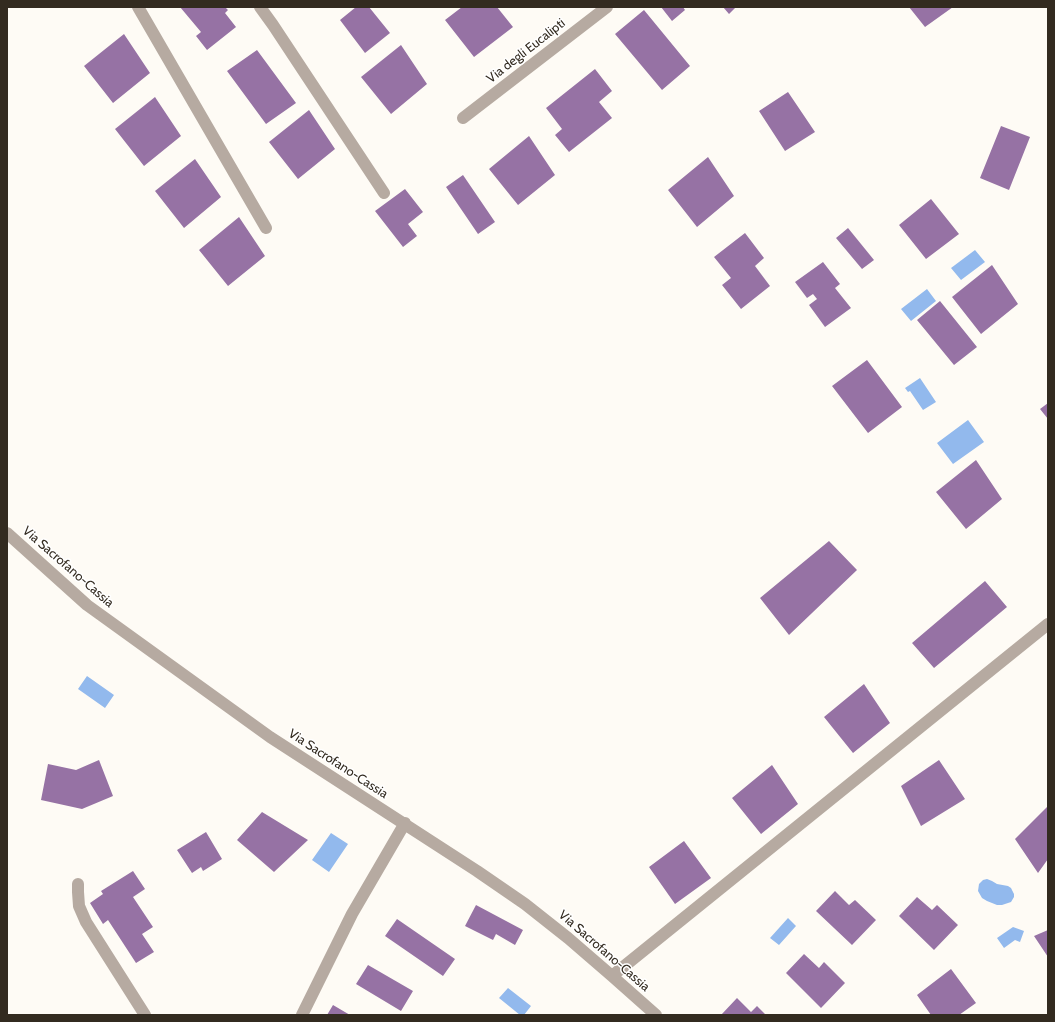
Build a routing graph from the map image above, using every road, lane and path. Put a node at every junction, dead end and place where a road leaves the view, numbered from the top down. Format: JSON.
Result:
{"nodes":[{"id":1,"x":138,"y":7,"type":"edge"},
{"id":2,"x":260,"y":7,"type":"edge"},
{"id":3,"x":607,"y":7,"type":"edge"},
{"id":4,"x":463,"y":118,"type":"dead end"},
{"id":5,"x":384,"y":193,"type":"dead end"},
{"id":6,"x":266,"y":228,"type":"dead end"},
{"id":7,"x":7,"y":533,"type":"edge"},
{"id":8,"x":1048,"y":624,"type":"edge"},
{"id":9,"x":405,"y":824,"type":"junction"},
{"id":10,"x":78,"y":884,"type":"dead end"},
{"id":11,"x":612,"y":976,"type":"junction"},
{"id":12,"x":145,"y":1015,"type":"edge"},
{"id":13,"x":302,"y":1015,"type":"edge"},
{"id":14,"x":656,"y":1015,"type":"edge"}],
"edges":[{"from":1,"to":6,"type":"street"},
{"from":2,"to":5,"type":"street"},
{"from":3,"to":4,"type":"street","name":"Via degli Eucalipti"},
{"from":7,"to":9,"type":"street","name":"Via Sacrofano-Cassia"},
{"from":8,"to":11,"type":"street"},
{"from":9,"to":11,"type":"street","name":"Via Sacrofano-Cassia"},
{"from":9,"to":13,"type":"street"},
{"from":10,"to":12,"type":"street"},
{"from":11,"to":14,"type":"street","name":"Via Sacrofano-Cassia"}]}
